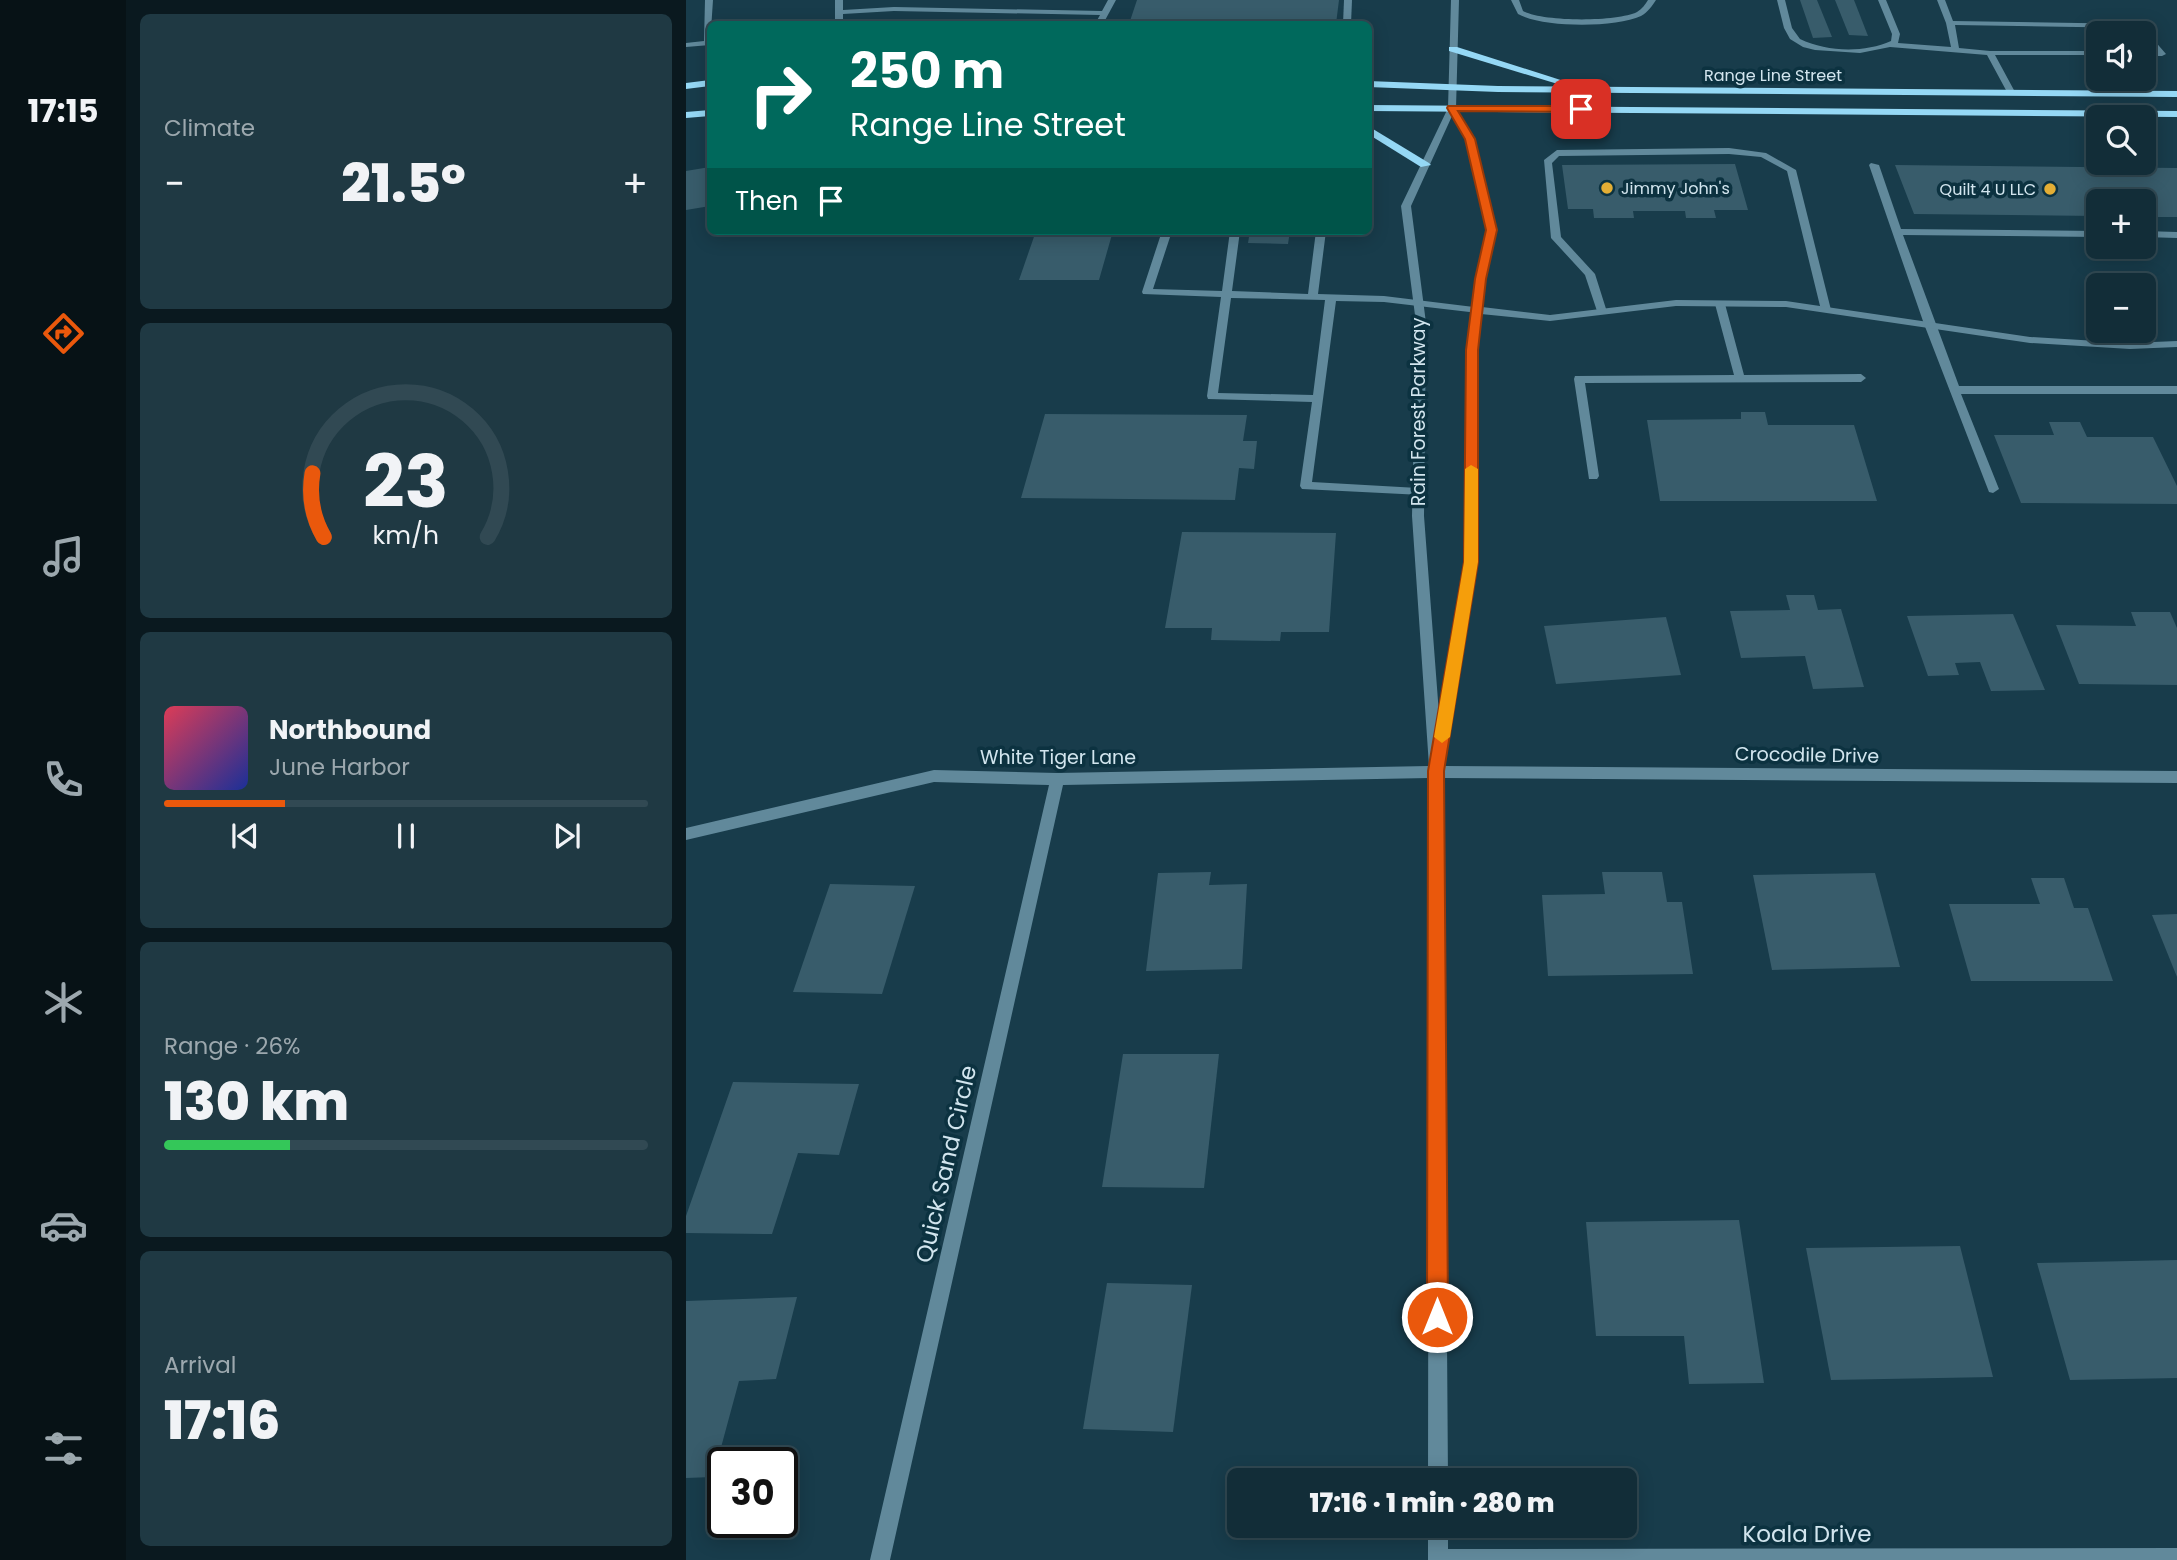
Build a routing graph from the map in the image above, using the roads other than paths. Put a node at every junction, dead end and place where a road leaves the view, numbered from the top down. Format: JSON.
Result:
{"nodes":[{"id":1,"x":709,"y":0,"type":"edge"},
{"id":2,"x":839,"y":0,"type":"edge"},
{"id":3,"x":1112,"y":0,"type":"edge"},
{"id":4,"x":1348,"y":0,"type":"edge"},
{"id":5,"x":1455,"y":0,"type":"edge"},
{"id":6,"x":1515,"y":0,"type":"edge"},
{"id":7,"x":1652,"y":0,"type":"edge"},
{"id":8,"x":1781,"y":0,"type":"edge"},
{"id":9,"x":1882,"y":0,"type":"edge"},
{"id":10,"x":1941,"y":0,"type":"edge"},
{"id":11,"x":841,"y":12,"type":"junction"},
{"id":12,"x":1105,"y":13,"type":"junction"},
{"id":13,"x":709,"y":21,"type":"edge"},
{"id":14,"x":840,"y":21,"type":"edge"},
{"id":15,"x":1101,"y":21,"type":"edge"},
{"id":16,"x":1347,"y":21,"type":"edge"},
{"id":17,"x":1950,"y":23,"type":"junction"},
{"id":18,"x":2086,"y":25,"type":"edge"},
{"id":19,"x":707,"y":43,"type":"edge"},
{"id":20,"x":686,"y":45,"type":"edge"},
{"id":21,"x":1891,"y":45,"type":"junction"},
{"id":22,"x":1454,"y":49,"type":"junction"},
{"id":23,"x":1956,"y":51,"type":"junction"},
{"id":24,"x":1990,"y":53,"type":"junction"},
{"id":25,"x":2086,"y":53,"type":"edge"},
{"id":26,"x":686,"y":80,"type":"edge"},
{"id":27,"x":707,"y":81,"type":"edge"},
{"id":28,"x":707,"y":82,"type":"edge"},
{"id":29,"x":1372,"y":84,"type":"edge"},
{"id":30,"x":686,"y":86,"type":"edge"},
{"id":31,"x":1452,"y":86,"type":"junction"},
{"id":32,"x":1585,"y":89,"type":"junction"},
{"id":33,"x":2011,"y":92,"type":"junction"},
{"id":34,"x":2177,"y":94,"type":"edge"},
{"id":35,"x":1372,"y":108,"type":"edge"},
{"id":36,"x":1451,"y":108,"type":"junction"},
{"id":37,"x":707,"y":113,"type":"edge"},
{"id":38,"x":686,"y":114,"type":"edge"},
{"id":39,"x":2177,"y":114,"type":"edge"},
{"id":40,"x":1372,"y":132,"type":"edge"},
{"id":41,"x":1425,"y":165,"type":"junction"},
{"id":42,"x":1874,"y":165,"type":"dead end"},
{"id":43,"x":1897,"y":232,"type":"junction"},
{"id":44,"x":2086,"y":234,"type":"edge"},
{"id":45,"x":2156,"y":234,"type":"edge"},
{"id":46,"x":1166,"y":235,"type":"edge"},
{"id":47,"x":1234,"y":235,"type":"edge"},
{"id":48,"x":1321,"y":235,"type":"edge"},
{"id":49,"x":2177,"y":235,"type":"edge"},
{"id":50,"x":1226,"y":294,"type":"junction"},
{"id":51,"x":1313,"y":296,"type":"junction"},
{"id":52,"x":1331,"y":297,"type":"junction"},
{"id":53,"x":1416,"y":301,"type":"junction"},
{"id":54,"x":1720,"y":304,"type":"junction"},
{"id":55,"x":1478,"y":310,"type":"junction"},
{"id":56,"x":1826,"y":310,"type":"junction"},
{"id":57,"x":1602,"y":312,"type":"junction"},
{"id":58,"x":1929,"y":324,"type":"junction"},
{"id":59,"x":2177,"y":344,"type":"edge"},
{"id":60,"x":1861,"y":378,"type":"dead end"},
{"id":61,"x":1740,"y":379,"type":"junction"},
{"id":62,"x":1954,"y":390,"type":"junction"},
{"id":63,"x":2177,"y":390,"type":"edge"},
{"id":64,"x":1317,"y":399,"type":"junction"},
{"id":65,"x":1593,"y":476,"type":"dead end"},
{"id":66,"x":1993,"y":489,"type":"dead end"},
{"id":67,"x":1418,"y":492,"type":"junction"},
{"id":68,"x":1436,"y":771,"type":"junction"},
{"id":69,"x":2177,"y":777,"type":"edge"},
{"id":70,"x":1057,"y":779,"type":"junction"},
{"id":71,"x":686,"y":834,"type":"edge"},
{"id":72,"x":1438,"y":1468,"type":"edge"},
{"id":73,"x":1438,"y":1538,"type":"edge"},
{"id":74,"x":2177,"y":1558,"type":"edge"},
{"id":75,"x":1438,"y":1559,"type":"edge"},
{"id":76,"x":880,"y":1560,"type":"edge"}],
"edges":[{"from":1,"to":13,"type":"street"},
{"from":2,"to":11,"type":"street"},
{"from":3,"to":12,"type":"street"},
{"from":4,"to":16,"type":"street"},
{"from":5,"to":22,"type":"street"},
{"from":6,"to":7,"type":"street"},
{"from":8,"to":21,"type":"street"},
{"from":9,"to":21,"type":"street"},
{"from":10,"to":17,"type":"street"},
{"from":11,"to":12,"type":"street"},
{"from":11,"to":14,"type":"street"},
{"from":12,"to":15,"type":"street"},
{"from":17,"to":18,"type":"street"},
{"from":17,"to":23,"type":"street"},
{"from":19,"to":20,"type":"street"},
{"from":21,"to":23,"type":"street"},
{"from":22,"to":31,"type":"street"},
{"from":22,"to":32,"type":"main road"},
{"from":23,"to":24,"type":"street"},
{"from":24,"to":25,"type":"street"},
{"from":24,"to":33,"type":"street"},
{"from":26,"to":27,"type":"main road"},
{"from":28,"to":30,"type":"main road"},
{"from":29,"to":31,"type":"main road","name":"Range Line Street"},
{"from":31,"to":32,"type":"main road","name":"Range Line Street"},
{"from":31,"to":36,"type":"street"},
{"from":32,"to":33,"type":"main road","name":"Range Line Street"},
{"from":33,"to":34,"type":"main road","name":"Range Line Street"},
{"from":35,"to":36,"type":"main road","name":"Range Line Street"},
{"from":36,"to":39,"type":"main road","name":"Range Line Street"},
{"from":36,"to":41,"type":"street","name":"Rain Forest Parkway"},
{"from":36,"to":55,"type":"street","name":"Rain Forest Parkway"},
{"from":37,"to":38,"type":"main road"},
{"from":40,"to":41,"type":"main road"},
{"from":41,"to":53,"type":"street","name":"Rain Forest Parkway"},
{"from":42,"to":43,"type":"street"},
{"from":43,"to":44,"type":"street"},
{"from":43,"to":58,"type":"street"},
{"from":45,"to":49,"type":"street"},
{"from":46,"to":50,"type":"street"},
{"from":47,"to":50,"type":"street"},
{"from":48,"to":51,"type":"street"},
{"from":50,"to":51,"type":"street"},
{"from":50,"to":64,"type":"street"},
{"from":51,"to":52,"type":"street"},
{"from":52,"to":53,"type":"street"},
{"from":52,"to":64,"type":"street"},
{"from":53,"to":55,"type":"street"},
{"from":53,"to":67,"type":"street","name":"Rain Forest Parkway"},
{"from":54,"to":56,"type":"street"},
{"from":54,"to":57,"type":"street"},
{"from":54,"to":61,"type":"street"},
{"from":55,"to":57,"type":"street"},
{"from":55,"to":68,"type":"street","name":"Rain Forest Parkway"},
{"from":56,"to":57,"type":"street"},
{"from":56,"to":58,"type":"street"},
{"from":58,"to":59,"type":"street"},
{"from":58,"to":62,"type":"street"},
{"from":60,"to":61,"type":"street"},
{"from":61,"to":65,"type":"street"},
{"from":62,"to":63,"type":"street"},
{"from":62,"to":66,"type":"street"},
{"from":64,"to":67,"type":"street"},
{"from":67,"to":68,"type":"street","name":"Rain Forest Parkway"},
{"from":68,"to":69,"type":"street","name":"Crocodile Drive"},
{"from":68,"to":70,"type":"street","name":"White Tiger Lane"},
{"from":68,"to":72,"type":"street","name":"Rain Forest Parkway"},
{"from":70,"to":71,"type":"street","name":"White Tiger Lane"},
{"from":70,"to":76,"type":"street","name":"Quick Sand Circle"},
{"from":73,"to":75,"type":"street"},
{"from":74,"to":75,"type":"street","name":"Koala Drive"}]}
